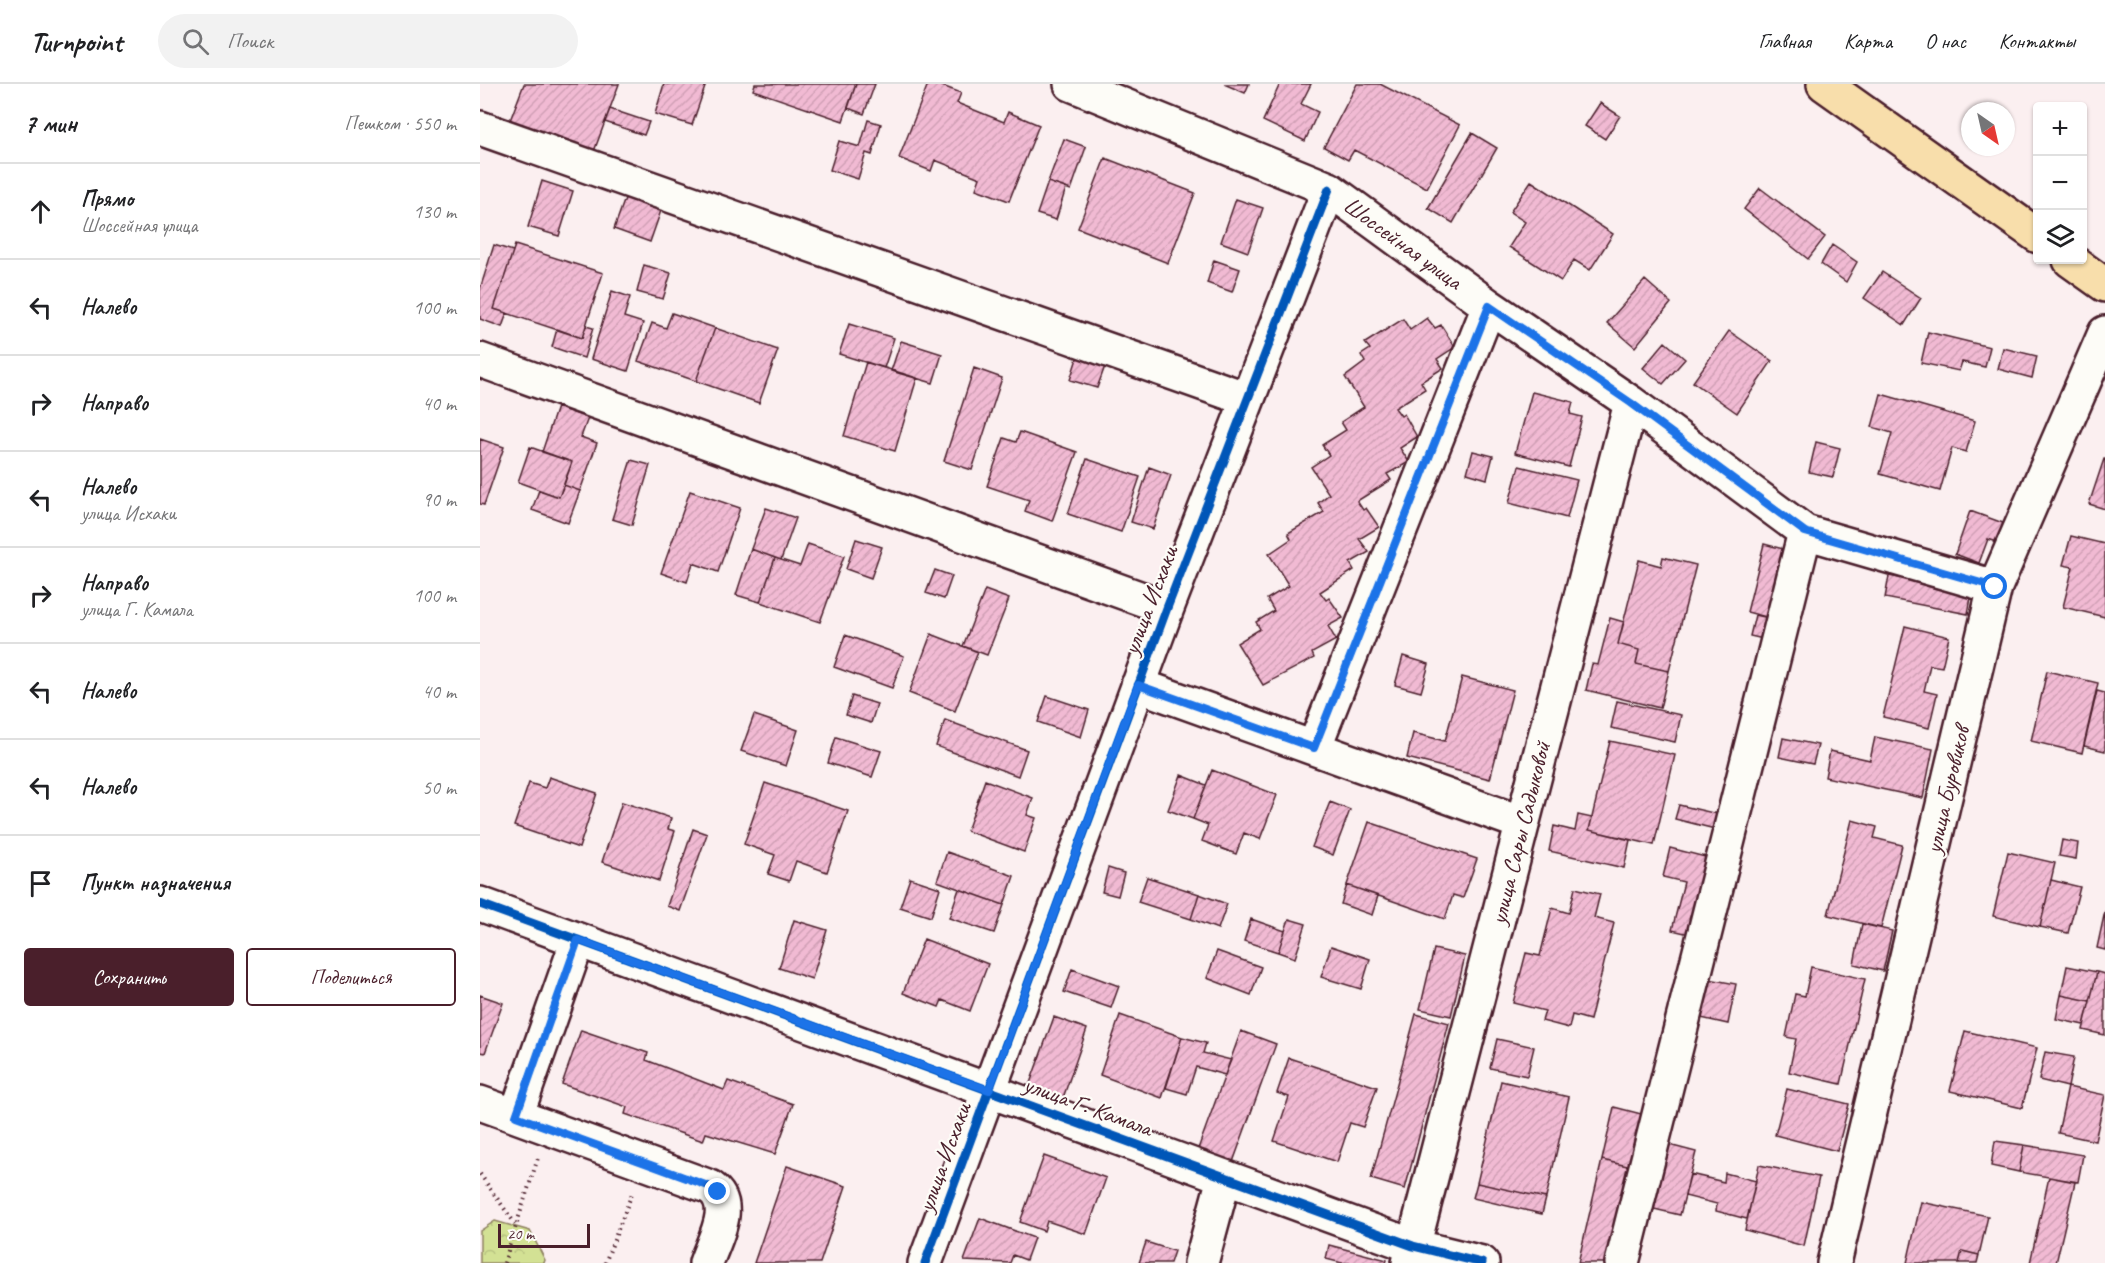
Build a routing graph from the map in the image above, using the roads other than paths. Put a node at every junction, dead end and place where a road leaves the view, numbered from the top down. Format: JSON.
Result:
{"nodes":[{"id":1,"x":1071,"y":84,"type":"edge"},
{"id":2,"x":1824,"y":84,"type":"edge"},
{"id":3,"x":480,"y":128,"type":"edge"},
{"id":4,"x":1329,"y":189,"type":"junction"},
{"id":5,"x":2033,"y":233,"type":"edge"},
{"id":6,"x":2076,"y":264,"type":"edge"},
{"id":7,"x":2105,"y":285,"type":"edge"},
{"id":8,"x":1489,"y":306,"type":"junction"},
{"id":9,"x":2105,"y":333,"type":"edge"},
{"id":10,"x":480,"y":360,"type":"edge"},
{"id":11,"x":1247,"y":399,"type":"junction"},
{"id":12,"x":1631,"y":403,"type":"junction"},
{"id":13,"x":1805,"y":532,"type":"junction"},
{"id":14,"x":1995,"y":587,"type":"junction"},
{"id":15,"x":1167,"y":608,"type":"junction"},
{"id":16,"x":1138,"y":685,"type":"junction"},
{"id":17,"x":1314,"y":748,"type":"junction"},
{"id":18,"x":1522,"y":823,"type":"junction"},
{"id":19,"x":480,"y":904,"type":"edge"},
{"id":20,"x":578,"y":940,"type":"junction"},
{"id":21,"x":989,"y":1090,"type":"junction"},
{"id":22,"x":480,"y":1102,"type":"edge"},
{"id":23,"x":516,"y":1116,"type":"junction"},
{"id":24,"x":1224,"y":1178,"type":"junction"},
{"id":25,"x":1411,"y":1255,"type":"edge"},
{"id":26,"x":706,"y":1263,"type":"edge"},
{"id":27,"x":925,"y":1263,"type":"edge"},
{"id":28,"x":1201,"y":1263,"type":"edge"},
{"id":29,"x":1482,"y":1263,"type":"edge"},
{"id":30,"x":1622,"y":1263,"type":"edge"},
{"id":31,"x":1834,"y":1263,"type":"edge"}],
"edges":[{"from":1,"to":4,"type":"street","name":"Шоссейная улица"},
{"from":2,"to":5,"type":"main road"},
{"from":3,"to":11,"type":"street"},
{"from":4,"to":8,"type":"street","name":"Шоссейная улица"},
{"from":4,"to":11,"type":"street","name":"улица Исхаки"},
{"from":6,"to":7,"type":"main road"},
{"from":8,"to":12,"type":"street","name":"Шоссейная улица"},
{"from":8,"to":17,"type":"street"},
{"from":9,"to":14,"type":"street","name":"улица Буровиков"},
{"from":10,"to":15,"type":"street"},
{"from":11,"to":15,"type":"street","name":"улица Исхаки"},
{"from":12,"to":13,"type":"street","name":"Шоссейная улица"},
{"from":12,"to":18,"type":"street","name":"улица Сары Садыковой"},
{"from":13,"to":14,"type":"street","name":"Шоссейная улица"},
{"from":13,"to":30,"type":"street"},
{"from":14,"to":31,"type":"street","name":"улица Буровиков"},
{"from":15,"to":16,"type":"street","name":"улица Исхаки"},
{"from":16,"to":17,"type":"street"},
{"from":16,"to":21,"type":"street","name":"улица Исхаки"},
{"from":17,"to":18,"type":"street"},
{"from":18,"to":25,"type":"street","name":"улица Сары Садыковой"},
{"from":19,"to":20,"type":"street","name":"улица Г. Камала"},
{"from":20,"to":21,"type":"street","name":"улица Г. Камала"},
{"from":20,"to":23,"type":"street"},
{"from":21,"to":24,"type":"street","name":"улица Г. Камала"},
{"from":21,"to":27,"type":"street","name":"улица Исхаки"},
{"from":22,"to":23,"type":"street"},
{"from":23,"to":26,"type":"street"},
{"from":24,"to":25,"type":"street","name":"улица Г. Камала"},
{"from":24,"to":28,"type":"street"},
{"from":25,"to":29,"type":"street","name":"улица Г. Камала"}]}
